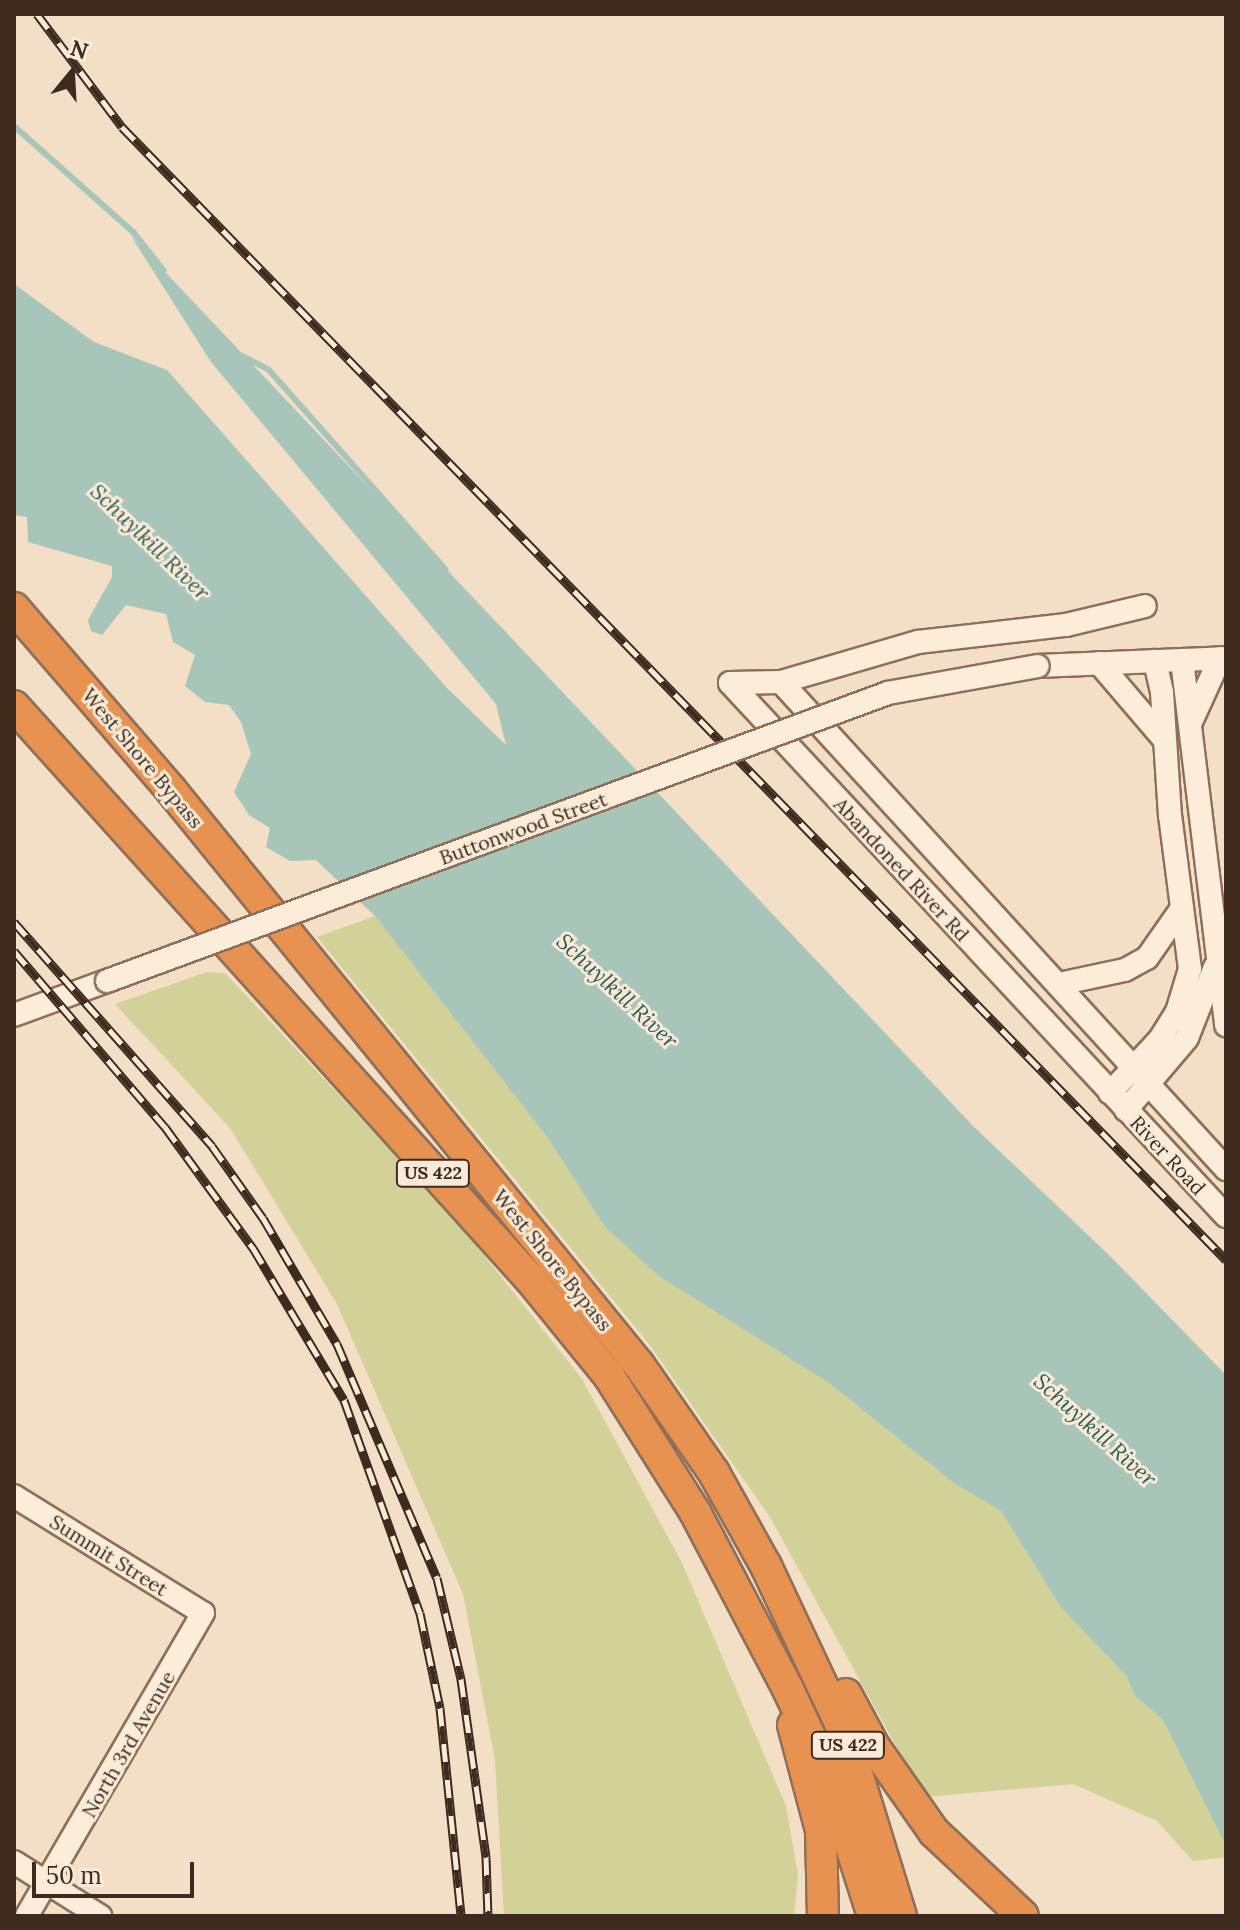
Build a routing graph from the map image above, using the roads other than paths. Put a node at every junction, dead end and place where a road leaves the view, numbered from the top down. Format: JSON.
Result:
{"nodes":[{"id":1,"x":1145,"y":606,"type":"dead end"},
{"id":2,"x":14,"y":608,"type":"edge"},
{"id":3,"x":1223,"y":658,"type":"edge"},
{"id":4,"x":1182,"y":660,"type":"junction"},
{"id":5,"x":1155,"y":661,"type":"junction"},
{"id":6,"x":1099,"y":663,"type":"junction"},
{"id":7,"x":781,"y":682,"type":"junction"},
{"id":8,"x":14,"y":706,"type":"edge"},
{"id":9,"x":1189,"y":727,"type":"junction"},
{"id":10,"x":1164,"y":739,"type":"junction"},
{"id":11,"x":1182,"y":908,"type":"junction"},
{"id":12,"x":1217,"y":962,"type":"junction"},
{"id":13,"x":1059,"y":984,"type":"junction"},
{"id":14,"x":14,"y":1015,"type":"edge"},
{"id":15,"x":1226,"y":1025,"type":"edge"},
{"id":16,"x":1134,"y":1067,"type":"junction"},
{"id":17,"x":1150,"y":1085,"type":"junction"},
{"id":18,"x":1110,"y":1093,"type":"junction"},
{"id":19,"x":1126,"y":1110,"type":"junction"},
{"id":20,"x":1226,"y":1169,"type":"edge"},
{"id":21,"x":1226,"y":1216,"type":"edge"},
{"id":22,"x":14,"y":1496,"type":"edge"},
{"id":23,"x":775,"y":1583,"type":"junction"},
{"id":24,"x":203,"y":1613,"type":"joint"},
{"id":25,"x":787,"y":1687,"type":"junction"},
{"id":26,"x":14,"y":1862,"type":"edge"},
{"id":27,"x":47,"y":1883,"type":"junction"},
{"id":28,"x":27,"y":1916,"type":"edge"},
{"id":29,"x":100,"y":1916,"type":"edge"},
{"id":30,"x":823,"y":1916,"type":"edge"},
{"id":31,"x":873,"y":1916,"type":"edge"},
{"id":32,"x":901,"y":1916,"type":"edge"},
{"id":33,"x":1023,"y":1916,"type":"edge"}],
"edges":[{"from":1,"to":7,"type":"street","name":"Abandoned River Rd"},
{"from":2,"to":23,"type":"highway","name":"West Shore Bypass","number":"US 422"},
{"from":3,"to":4,"type":"street","name":"Buttonwood Street"},
{"from":3,"to":9,"type":"street"},
{"from":4,"to":5,"type":"street","name":"Buttonwood Street"},
{"from":4,"to":9,"type":"street"},
{"from":5,"to":6,"type":"street","name":"Buttonwood Street"},
{"from":5,"to":10,"type":"street"},
{"from":6,"to":10,"type":"street"},
{"from":6,"to":14,"type":"street","name":"Buttonwood Street","bridge":true},
{"from":7,"to":13,"type":"street","name":"Abandoned River Rd"},
{"from":7,"to":18,"type":"street","name":"Abandoned River Rd"},
{"from":8,"to":25,"type":"highway","name":"West Shore Bypass","number":"US 422"},
{"from":9,"to":12,"type":"street"},
{"from":10,"to":11,"type":"street"},
{"from":11,"to":13,"type":"street"},
{"from":11,"to":16,"type":"street"},
{"from":12,"to":15,"type":"street"},
{"from":12,"to":17,"type":"street"},
{"from":13,"to":16,"type":"street","name":"Abandoned River Rd"},
{"from":16,"to":17,"type":"street","name":"Abandoned River Rd"},
{"from":16,"to":18,"type":"street"},
{"from":17,"to":19,"type":"street"},
{"from":17,"to":20,"type":"street","name":"Abandoned River Rd"},
{"from":18,"to":19,"type":"street","name":"River Road"},
{"from":19,"to":21,"type":"street","name":"River Road"},
{"from":22,"to":24,"type":"street","name":"Summit Street"},
{"from":23,"to":32,"type":"highway","name":"West Shore Bypass","number":"US 422"},
{"from":23,"to":33,"type":"highway"},
{"from":24,"to":27,"type":"street","name":"North 3rd Avenue"},
{"from":25,"to":30,"type":"highway"},
{"from":25,"to":31,"type":"highway","name":"West Shore Bypass","number":"US 422"},
{"from":26,"to":27,"type":"street"},
{"from":27,"to":28,"type":"street","name":"North 3rd Avenue"},
{"from":27,"to":29,"type":"street"}]}
